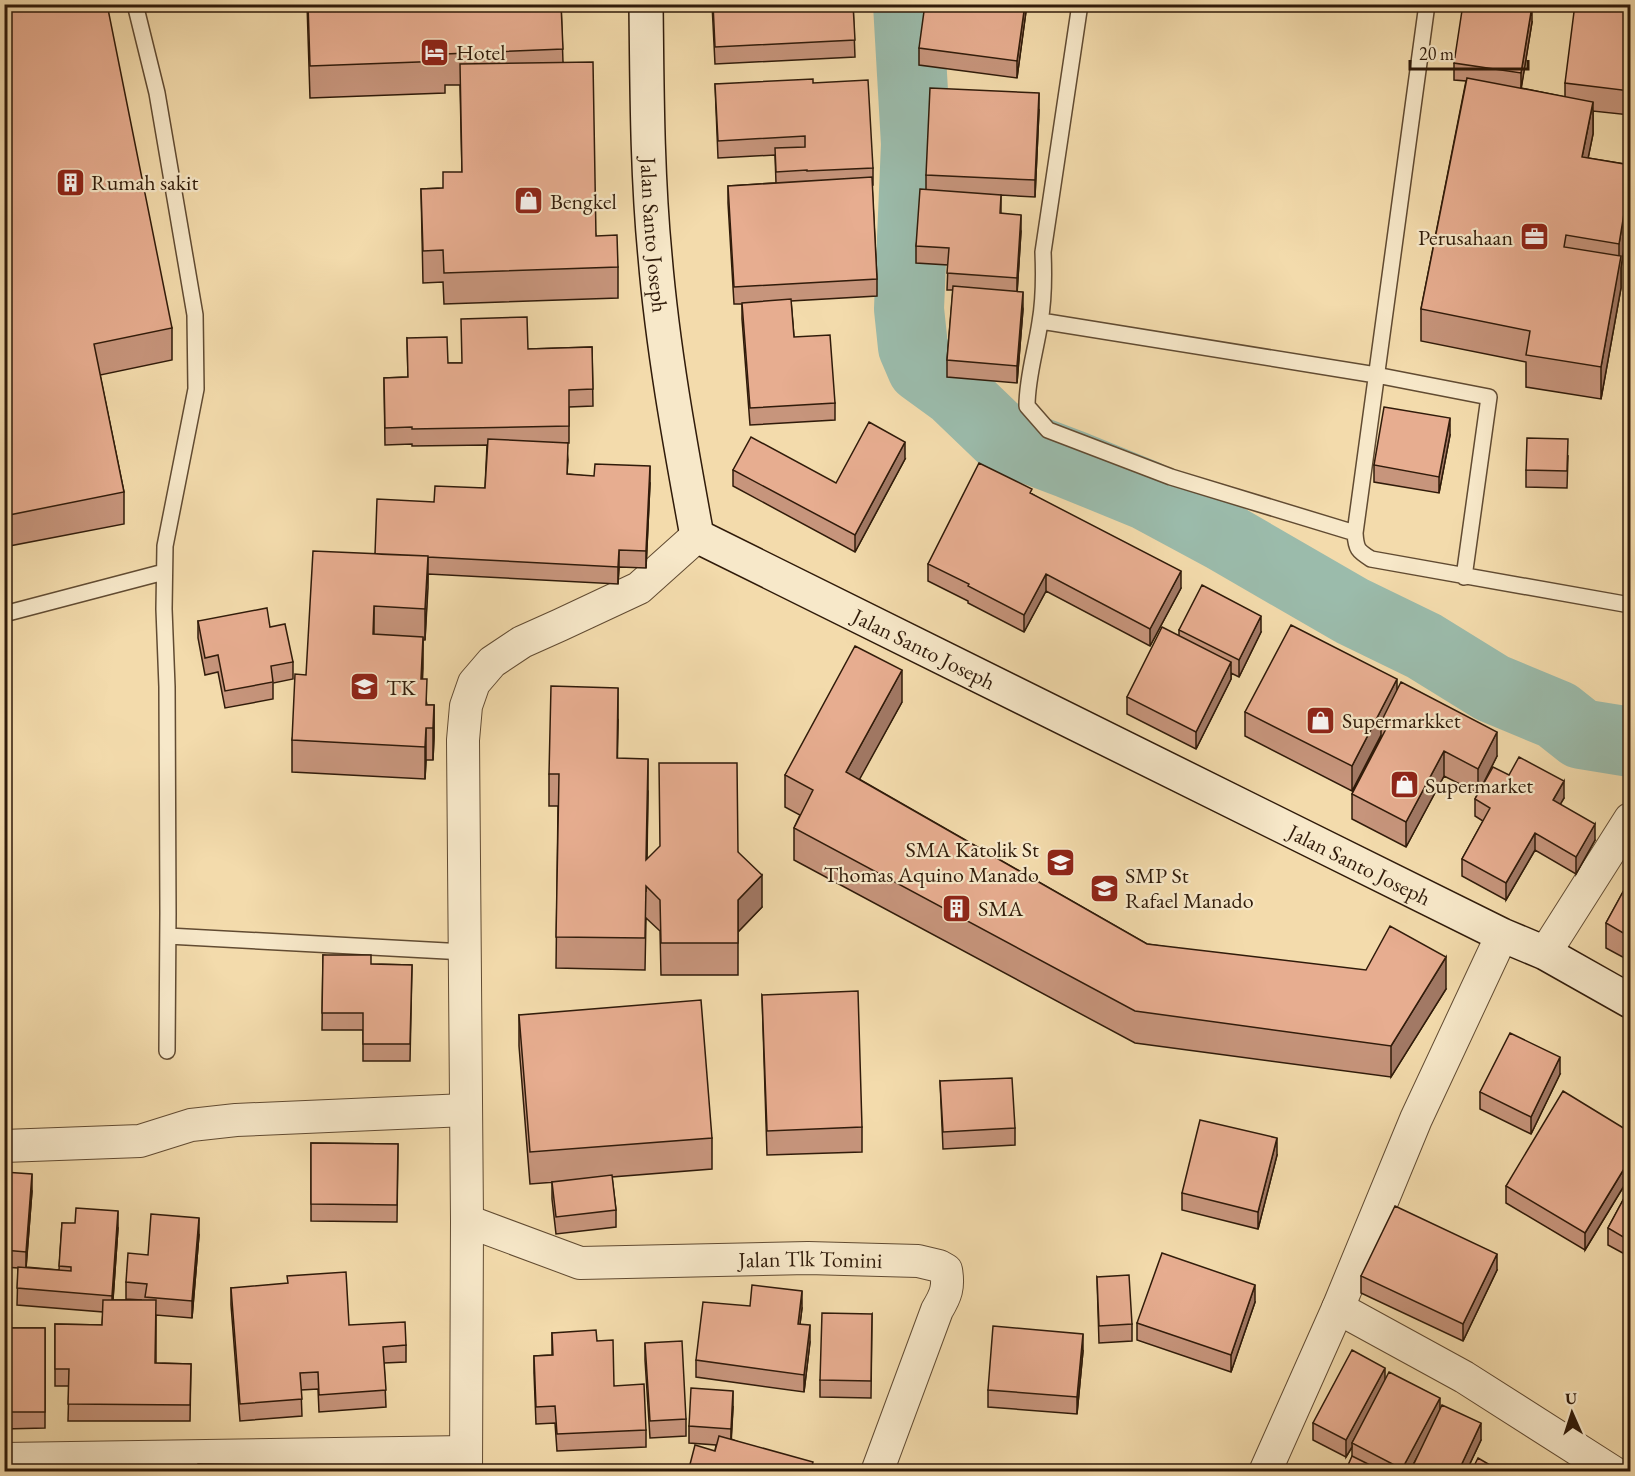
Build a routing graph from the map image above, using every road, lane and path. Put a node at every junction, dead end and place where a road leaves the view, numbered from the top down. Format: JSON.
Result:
{"nodes":[{"id":1,"x":135,"y":4,"type":"edge"},
{"id":2,"x":646,"y":4,"type":"edge"},
{"id":3,"x":1080,"y":4,"type":"edge"},
{"id":4,"x":1427,"y":4,"type":"edge"},
{"id":5,"x":1041,"y":321,"type":"junction"},
{"id":6,"x":1376,"y":375,"type":"junction"},
{"id":7,"x":1354,"y":533,"type":"junction"},
{"id":8,"x":697,"y":536,"type":"junction"},
{"id":9,"x":164,"y":572,"type":"junction"},
{"id":10,"x":1464,"y":577,"type":"junction"},
{"id":11,"x":1630,"y":606,"type":"edge"},
{"id":12,"x":4,"y":614,"type":"edge"},
{"id":13,"x":1630,"y":819,"type":"edge"},
{"id":14,"x":1502,"y":934,"type":"junction"},
{"id":15,"x":168,"y":936,"type":"junction"},
{"id":16,"x":465,"y":952,"type":"junction"},
{"id":17,"x":1545,"y":953,"type":"junction"},
{"id":18,"x":1630,"y":1001,"type":"edge"},
{"id":19,"x":167,"y":1051,"type":"dead end"},
{"id":20,"x":466,"y":1110,"type":"junction"},
{"id":21,"x":4,"y":1146,"type":"edge"},
{"id":22,"x":467,"y":1221,"type":"junction"},
{"id":23,"x":1338,"y":1308,"type":"junction"},
{"id":24,"x":4,"y":1459,"type":"edge"},
{"id":25,"x":466,"y":1462,"type":"edge"},
{"id":26,"x":877,"y":1472,"type":"edge"},
{"id":27,"x":1265,"y":1472,"type":"edge"},
{"id":28,"x":1613,"y":1472,"type":"edge"}],
"edges":[{"from":1,"to":9,"type":"lane"},
{"from":2,"to":8,"type":"main road","name":"Jalan Santo Joseph"},
{"from":3,"to":5,"type":"lane"},
{"from":4,"to":6,"type":"lane"},
{"from":5,"to":6,"type":"lane"},
{"from":5,"to":7,"type":"lane"},
{"from":6,"to":7,"type":"lane"},
{"from":6,"to":10,"type":"lane"},
{"from":7,"to":10,"type":"lane"},
{"from":8,"to":14,"type":"main road","name":"Jalan Santo Joseph"},
{"from":8,"to":16,"type":"street"},
{"from":9,"to":12,"type":"lane"},
{"from":9,"to":15,"type":"lane"},
{"from":10,"to":11,"type":"lane"},
{"from":13,"to":17,"type":"street"},
{"from":14,"to":17,"type":"main road","name":"Jalan Santo Joseph"},
{"from":14,"to":23,"type":"street"},
{"from":15,"to":16,"type":"lane"},
{"from":15,"to":19,"type":"lane"},
{"from":16,"to":20,"type":"street"},
{"from":17,"to":18,"type":"main road","name":"Jalan Santo Joseph"},
{"from":20,"to":21,"type":"street"},
{"from":20,"to":22,"type":"street"},
{"from":22,"to":25,"type":"street"},
{"from":22,"to":26,"type":"street","name":"Jalan Tlk Tomini"},
{"from":23,"to":27,"type":"street"},
{"from":23,"to":28,"type":"street"},
{"from":24,"to":25,"type":"street"}]}
